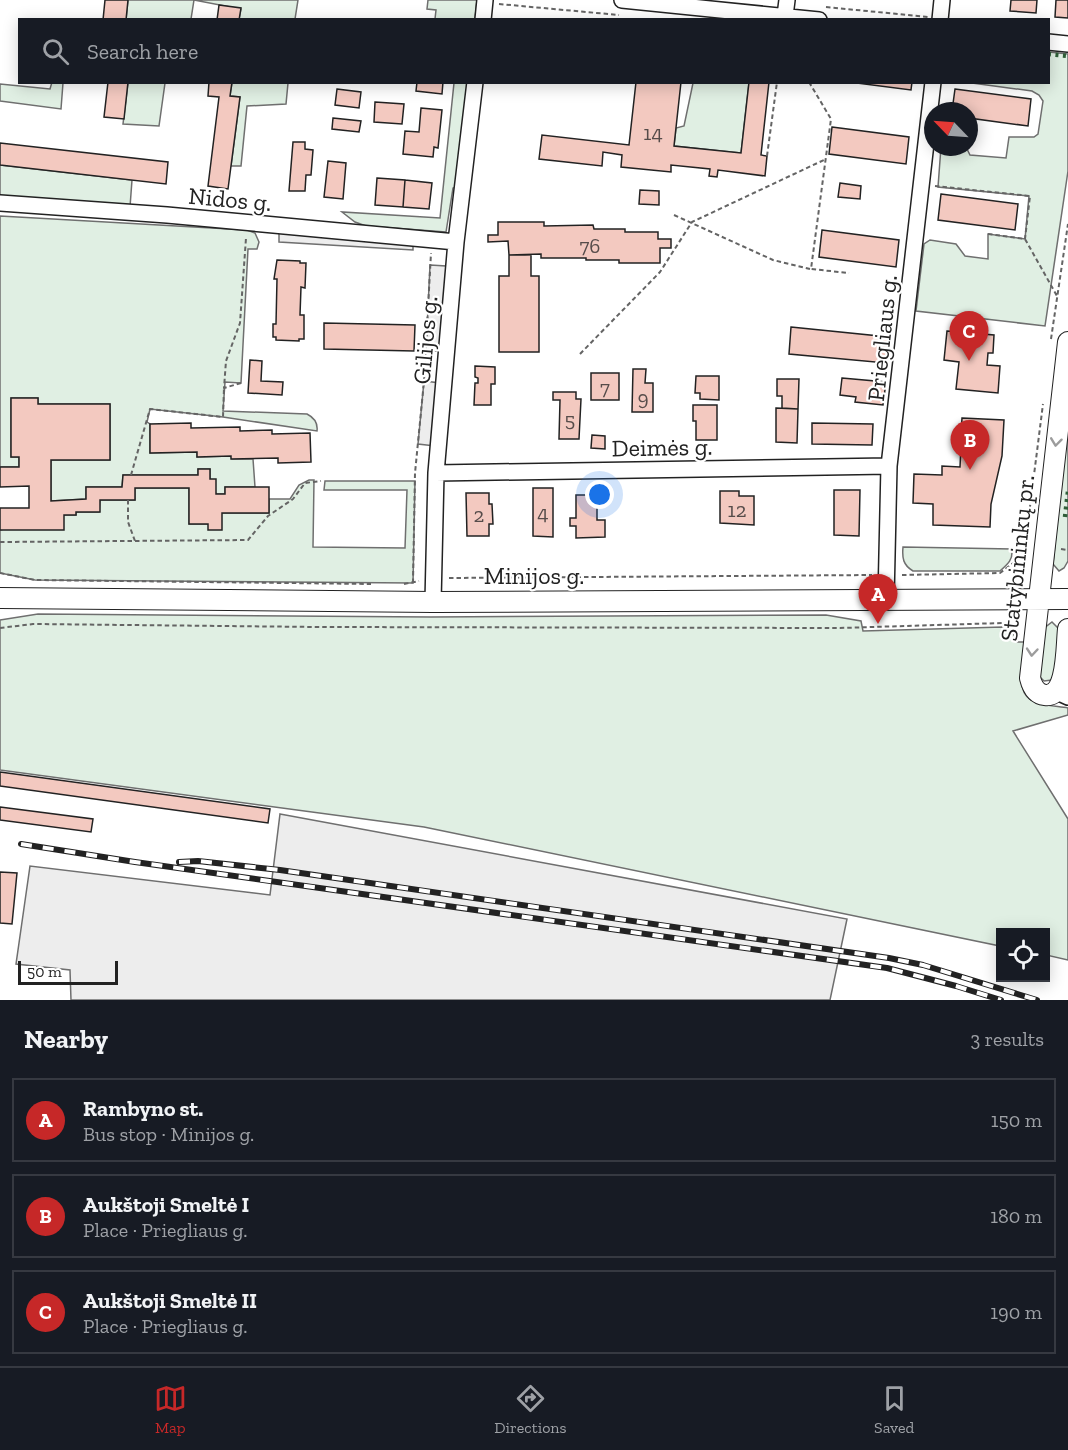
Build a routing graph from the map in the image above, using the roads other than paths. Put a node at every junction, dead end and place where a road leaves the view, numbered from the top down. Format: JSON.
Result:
{"nodes":[{"id":1,"x":629,"y":0,"type":"edge"},
{"id":2,"x":787,"y":0,"type":"edge"},
{"id":3,"x":942,"y":0,"type":"edge"},
{"id":4,"x":485,"y":2,"type":"edge"},
{"id":5,"x":820,"y":13,"type":"edge"},
{"id":6,"x":785,"y":16,"type":"junction"},
{"id":7,"x":483,"y":18,"type":"edge"},
{"id":8,"x":940,"y":18,"type":"edge"},
{"id":9,"x":1050,"y":42,"type":"edge"},
{"id":10,"x":1068,"y":44,"type":"edge"},
{"id":11,"x":475,"y":84,"type":"edge"},
{"id":12,"x":933,"y":84,"type":"edge"},
{"id":13,"x":0,"y":203,"type":"edge"},
{"id":14,"x":456,"y":242,"type":"junction"},
{"id":15,"x":1068,"y":342,"type":"edge"},
{"id":16,"x":889,"y":466,"type":"junction"},
{"id":17,"x":436,"y":474,"type":"junction"},
{"id":18,"x":0,"y":598,"type":"edge"},
{"id":19,"x":886,"y":599,"type":"junction"},
{"id":20,"x":1068,"y":599,"type":"edge"},
{"id":21,"x":1037,"y":600,"type":"junction"},
{"id":22,"x":433,"y":602,"type":"junction"},
{"id":23,"x":1068,"y":629,"type":"edge"},
{"id":24,"x":1063,"y":694,"type":"edge"}],
"edges":[{"from":1,"to":6,"type":"street"},
{"from":2,"to":6,"type":"street"},
{"from":3,"to":8,"type":"street"},
{"from":4,"to":7,"type":"street"},
{"from":5,"to":6,"type":"street"},
{"from":9,"to":10,"type":"street"},
{"from":11,"to":14,"type":"street","name":"Gilijos g."},
{"from":12,"to":16,"type":"street","name":"Priegliaus g."},
{"from":13,"to":14,"type":"street","name":"Nidos g."},
{"from":14,"to":17,"type":"street","name":"Gilijos g."},
{"from":15,"to":21,"type":"main road","name":"Statybininkų pr.","one_way":true},
{"from":16,"to":17,"type":"street","name":"Deimės g."},
{"from":16,"to":19,"type":"street","name":"Priegliaus g."},
{"from":17,"to":22,"type":"street","name":"Gilijos g."},
{"from":18,"to":22,"type":"main road","name":"Minijos g."},
{"from":19,"to":21,"type":"main road","name":"Minijos g."},
{"from":19,"to":22,"type":"main road","name":"Minijos g."},
{"from":20,"to":21,"type":"main road","name":"Minijos g."},
{"from":21,"to":24,"type":"main road","name":"Statybininkų pr.","one_way":true},
{"from":23,"to":24,"type":"main road","name":"Statybininkų pr."}]}
